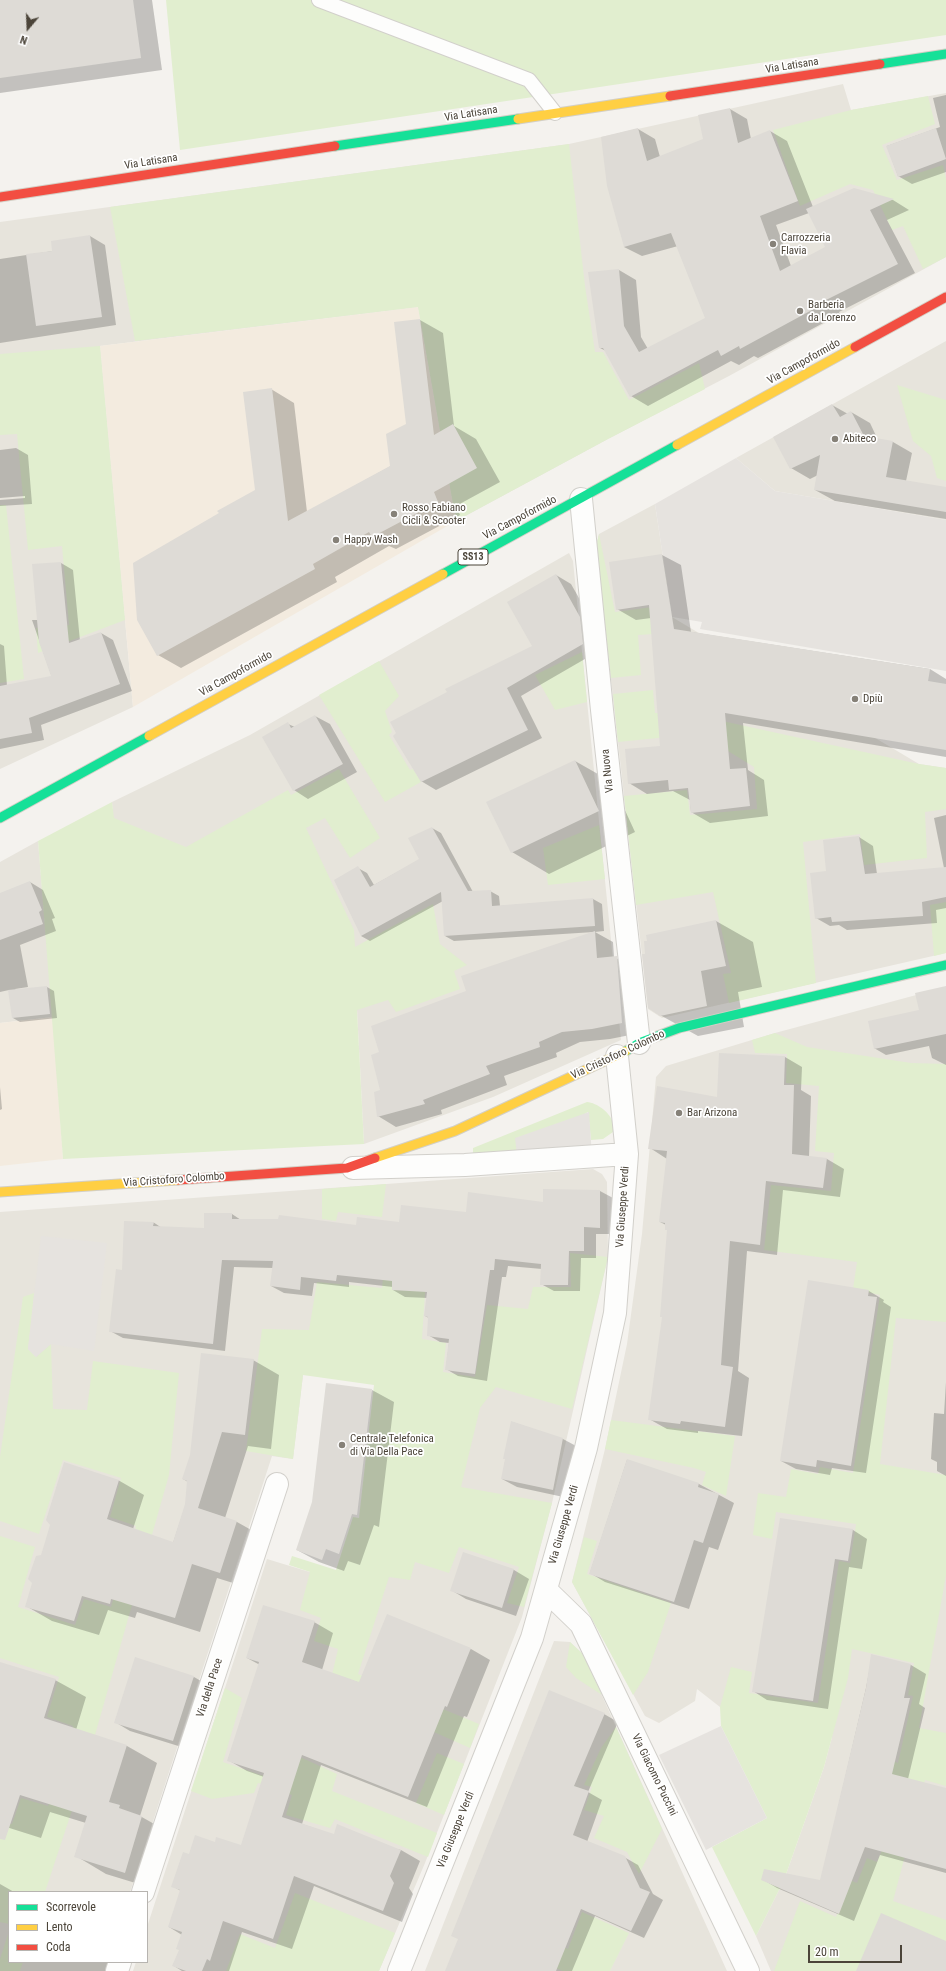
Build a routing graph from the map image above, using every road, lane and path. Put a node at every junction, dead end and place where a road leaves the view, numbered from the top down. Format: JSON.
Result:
{"nodes":[{"id":1,"x":319,"y":0,"type":"edge"},
{"id":2,"x":946,"y":54,"type":"edge"},
{"id":3,"x":555,"y":113,"type":"junction"},
{"id":4,"x":0,"y":197,"type":"edge"},
{"id":5,"x":946,"y":297,"type":"edge"},
{"id":6,"x":581,"y":499,"type":"junction"},
{"id":7,"x":0,"y":818,"type":"edge"},
{"id":8,"x":946,"y":965,"type":"edge"},
{"id":9,"x":639,"y":1043,"type":"junction"},
{"id":10,"x":617,"y":1056,"type":"junction"},
{"id":11,"x":627,"y":1154,"type":"junction"},
{"id":12,"x":347,"y":1168,"type":"junction"},
{"id":13,"x":0,"y":1192,"type":"edge"},
{"id":14,"x":277,"y":1484,"type":"dead end"},
{"id":15,"x":546,"y":1590,"type":"junction"},
{"id":16,"x":143,"y":1891,"type":"edge"},
{"id":17,"x":399,"y":1971,"type":"edge"},
{"id":18,"x":748,"y":1971,"type":"edge"}],
"edges":[{"from":1,"to":3,"type":"lane"},
{"from":2,"to":3,"type":"main road","name":"Via Latisana"},
{"from":3,"to":4,"type":"main road","name":"Via Latisana"},
{"from":5,"to":6,"type":"main road","name":"Via Campoformido","number":"SS13"},
{"from":6,"to":7,"type":"main road","name":"Via Campoformido","number":"SS13"},
{"from":6,"to":9,"type":"street","name":"Via Nuova"},
{"from":8,"to":9,"type":"main road","name":"Via Cristoforo Colombo"},
{"from":9,"to":10,"type":"main road","name":"Via Cristoforo Colombo"},
{"from":10,"to":11,"type":"street","name":"Via Giuseppe Verdi"},
{"from":10,"to":12,"type":"main road","name":"Via Cristoforo Colombo"},
{"from":11,"to":12,"type":"street","name":"Via Cristoforo Colombo"},
{"from":11,"to":15,"type":"street","name":"Via Giuseppe Verdi"},
{"from":12,"to":13,"type":"main road","name":"Via Cristoforo Colombo"},
{"from":14,"to":16,"type":"street","name":"Via della Pace"},
{"from":15,"to":17,"type":"street","name":"Via Giuseppe Verdi"},
{"from":15,"to":18,"type":"street","name":"Via Giacomo Puccini"}]}
